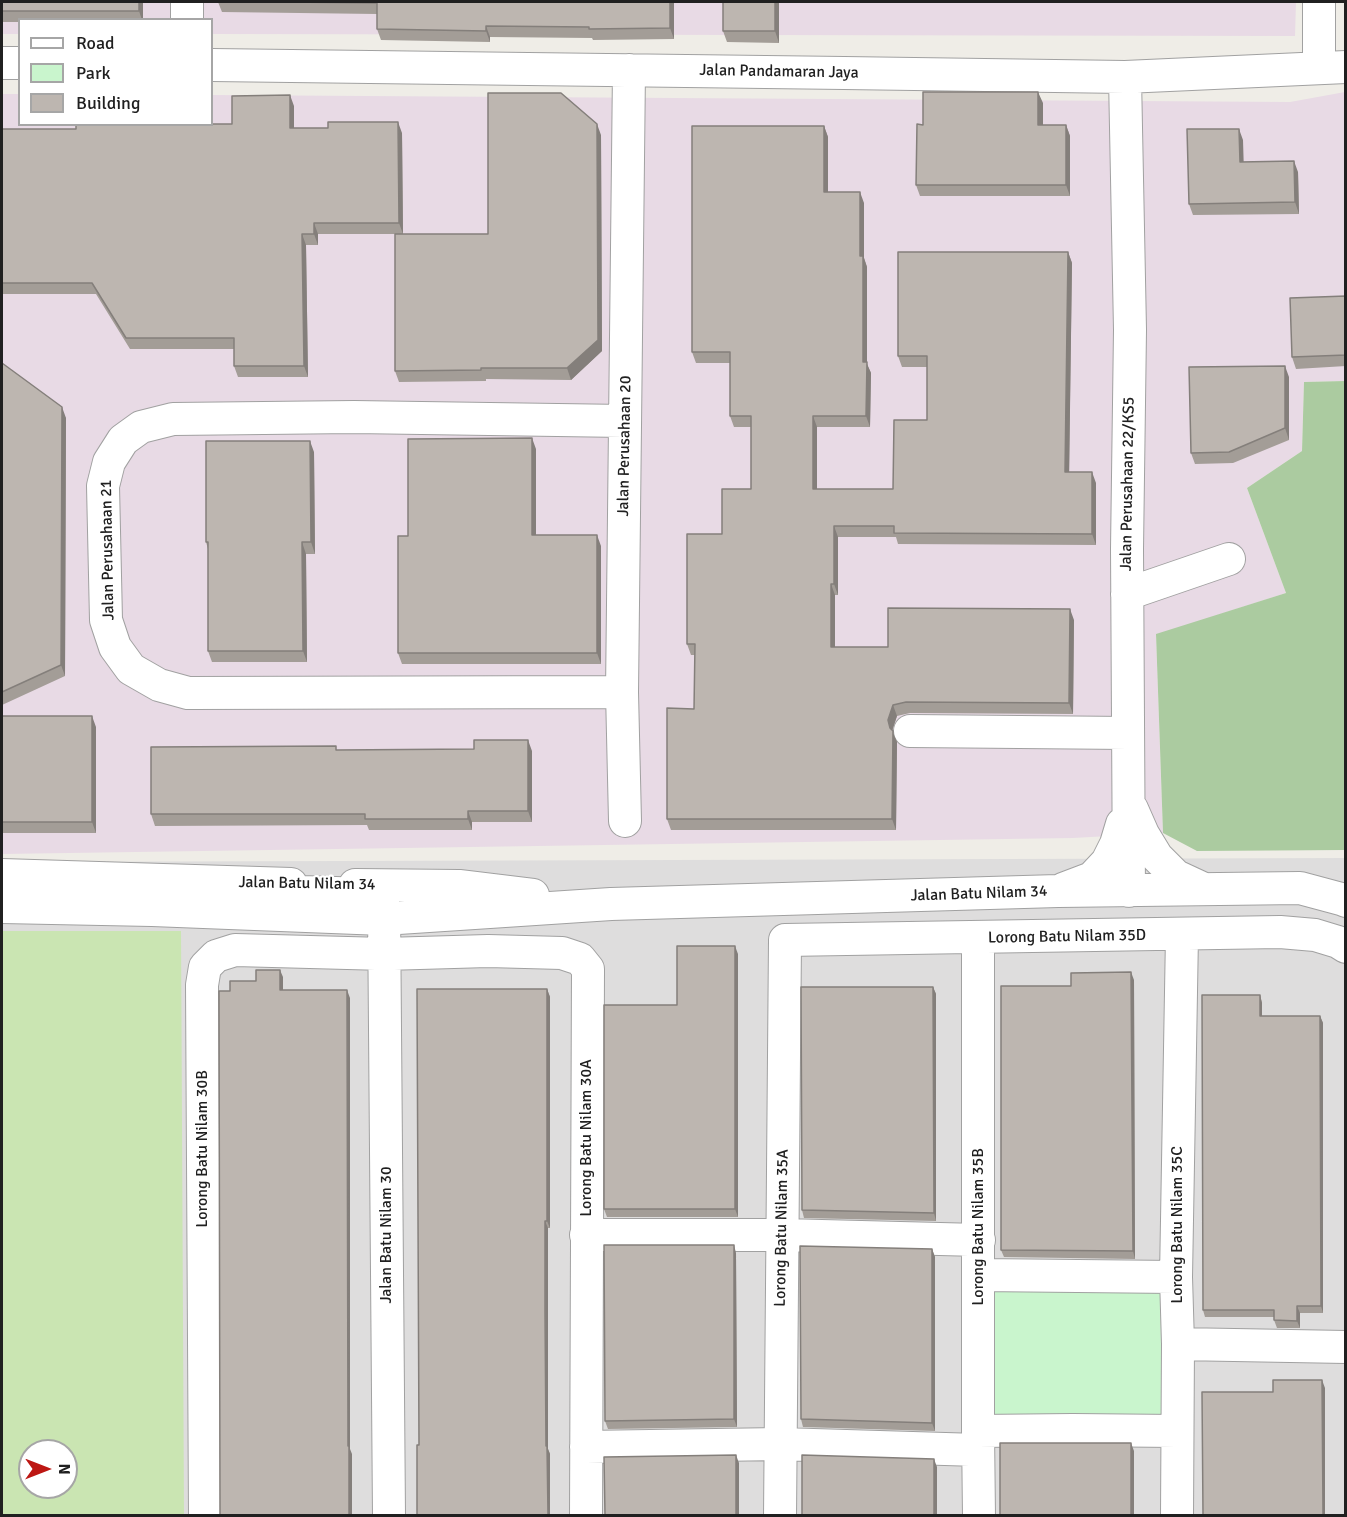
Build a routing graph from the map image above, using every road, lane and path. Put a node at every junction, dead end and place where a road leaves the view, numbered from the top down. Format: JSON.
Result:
{"nodes":[{"id":1,"x":187,"y":2,"type":"edge"},
{"id":2,"x":1320,"y":2,"type":"edge"},
{"id":3,"x":187,"y":18,"type":"edge"},
{"id":4,"x":2,"y":63,"type":"edge"},
{"id":5,"x":18,"y":63,"type":"edge"},
{"id":6,"x":213,"y":65,"type":"edge"},
{"id":7,"x":1332,"y":68,"type":"edge"},
{"id":8,"x":630,"y":70,"type":"junction"},
{"id":9,"x":1125,"y":78,"type":"junction"},
{"id":10,"x":625,"y":421,"type":"junction"},
{"id":11,"x":1229,"y":559,"type":"dead end"},
{"id":12,"x":1127,"y":594,"type":"junction"},
{"id":13,"x":622,"y":692,"type":"junction"},
{"id":14,"x":910,"y":731,"type":"dead end"},
{"id":15,"x":1128,"y":733,"type":"junction"},
{"id":16,"x":1129,"y":803,"type":"junction"},
{"id":17,"x":625,"y":821,"type":"dead end"},
{"id":18,"x":2,"y":875,"type":"edge"},
{"id":19,"x":270,"y":884,"type":"junction"},
{"id":20,"x":459,"y":886,"type":"junction"},
{"id":21,"x":1205,"y":890,"type":"junction"},
{"id":22,"x":1058,"y":891,"type":"junction"},
{"id":23,"x":1130,"y":891,"type":"junction"},
{"id":24,"x":1346,"y":901,"type":"edge"},
{"id":25,"x":611,"y":904,"type":"junction"},
{"id":26,"x":2,"y":907,"type":"edge"},
{"id":27,"x":384,"y":919,"type":"junction"},
{"id":28,"x":1182,"y":935,"type":"junction"},
{"id":29,"x":978,"y":938,"type":"junction"},
{"id":30,"x":785,"y":940,"type":"joint"},
{"id":31,"x":1346,"y":947,"type":"edge"},
{"id":32,"x":385,"y":954,"type":"junction"},
{"id":33,"x":586,"y":1235,"type":"junction"},
{"id":34,"x":782,"y":1235,"type":"junction"},
{"id":35,"x":979,"y":1240,"type":"junction"},
{"id":36,"x":979,"y":1275,"type":"junction"},
{"id":37,"x":1176,"y":1277,"type":"junction"},
{"id":38,"x":1178,"y":1344,"type":"junction"},
{"id":39,"x":1346,"y":1347,"type":"edge"},
{"id":40,"x":1177,"y":1431,"type":"junction"},
{"id":41,"x":978,"y":1440,"type":"junction"},
{"id":42,"x":780,"y":1444,"type":"junction"},
{"id":43,"x":586,"y":1447,"type":"junction"},
{"id":44,"x":205,"y":1515,"type":"edge"},
{"id":45,"x":389,"y":1515,"type":"edge"},
{"id":46,"x":586,"y":1515,"type":"edge"},
{"id":47,"x":780,"y":1515,"type":"edge"},
{"id":48,"x":980,"y":1515,"type":"edge"},
{"id":49,"x":1177,"y":1515,"type":"edge"}],
"edges":[{"from":1,"to":3,"type":"street"},
{"from":2,"to":7,"type":"street"},
{"from":4,"to":5,"type":"street"},
{"from":6,"to":8,"type":"street","name":"Jalan Pandamaran Jaya"},
{"from":7,"to":9,"type":"street","name":"Jalan Pandamaran Jaya"},
{"from":8,"to":9,"type":"street","name":"Jalan Pandamaran Jaya"},
{"from":8,"to":10,"type":"street","name":"Jalan Perusahaan 20"},
{"from":9,"to":12,"type":"street","name":"Jalan Perusahaan 22/KS5"},
{"from":10,"to":13,"type":"street","name":"Jalan Perusahaan 20"},
{"from":10,"to":13,"type":"street","name":"Jalan Perusahaan 21"},
{"from":11,"to":12,"type":"street"},
{"from":12,"to":15,"type":"street","name":"Jalan Perusahaan 22/KS5"},
{"from":13,"to":17,"type":"street","name":"Jalan Perusahaan 20"},
{"from":14,"to":15,"type":"street"},
{"from":15,"to":16,"type":"street","name":"Jalan Perusahaan 22/KS5"},
{"from":16,"to":21,"type":"street"},
{"from":16,"to":22,"type":"street"},
{"from":16,"to":23,"type":"street","name":"Jalan Perusahaan 22/KS5"},
{"from":18,"to":19,"type":"street","name":"Jalan Batu Nilam 34"},
{"from":19,"to":20,"type":"street","name":"Jalan Batu Nilam 34"},
{"from":19,"to":27,"type":"street"},
{"from":20,"to":25,"type":"street","name":"Jalan Batu Nilam 34"},
{"from":20,"to":27,"type":"street"},
{"from":21,"to":23,"type":"street","name":"Jalan Batu Nilam 34"},
{"from":21,"to":24,"type":"street","name":"Jalan Batu Nilam 34"},
{"from":22,"to":23,"type":"street","name":"Jalan Batu Nilam 34"},
{"from":22,"to":25,"type":"street","name":"Jalan Batu Nilam 34"},
{"from":25,"to":27,"type":"street","name":"Jalan Batu Nilam 34"},
{"from":26,"to":27,"type":"street","name":"Jalan Batu Nilam 34"},
{"from":27,"to":32,"type":"street","name":"Jalan Batu Nilam 30"},
{"from":28,"to":29,"type":"street","name":"Lorong Batu Nilam 35D"},
{"from":28,"to":31,"type":"street","name":"Lorong Batu Nilam 35D"},
{"from":28,"to":37,"type":"street","name":"Lorong Batu Nilam 35C"},
{"from":29,"to":30,"type":"street","name":"Lorong Batu Nilam 35D"},
{"from":29,"to":35,"type":"street","name":"Lorong Batu Nilam 35B"},
{"from":30,"to":34,"type":"street","name":"Lorong Batu Nilam 35A"},
{"from":32,"to":33,"type":"street","name":"Lorong Batu Nilam 30A"},
{"from":32,"to":44,"type":"street","name":"Lorong Batu Nilam 30B"},
{"from":32,"to":45,"type":"street","name":"Jalan Batu Nilam 30"},
{"from":33,"to":34,"type":"street"},
{"from":33,"to":43,"type":"street","name":"Lorong Batu Nilam 30A"},
{"from":34,"to":35,"type":"street"},
{"from":34,"to":42,"type":"street","name":"Lorong Batu Nilam 35A"},
{"from":35,"to":36,"type":"street","name":"Lorong Batu Nilam 35B"},
{"from":36,"to":37,"type":"street"},
{"from":36,"to":41,"type":"street","name":"Lorong Batu Nilam 35B"},
{"from":37,"to":38,"type":"street","name":"Lorong Batu Nilam 35C"},
{"from":38,"to":39,"type":"street"},
{"from":38,"to":40,"type":"street","name":"Lorong Batu Nilam 35C"},
{"from":40,"to":41,"type":"street"},
{"from":40,"to":49,"type":"street","name":"Lorong Batu Nilam 35C"},
{"from":41,"to":42,"type":"street"},
{"from":41,"to":48,"type":"street","name":"Lorong Batu Nilam 35B"},
{"from":42,"to":43,"type":"street"},
{"from":42,"to":47,"type":"street","name":"Lorong Batu Nilam 35A"},
{"from":43,"to":46,"type":"street","name":"Lorong Batu Nilam 30A"}]}
